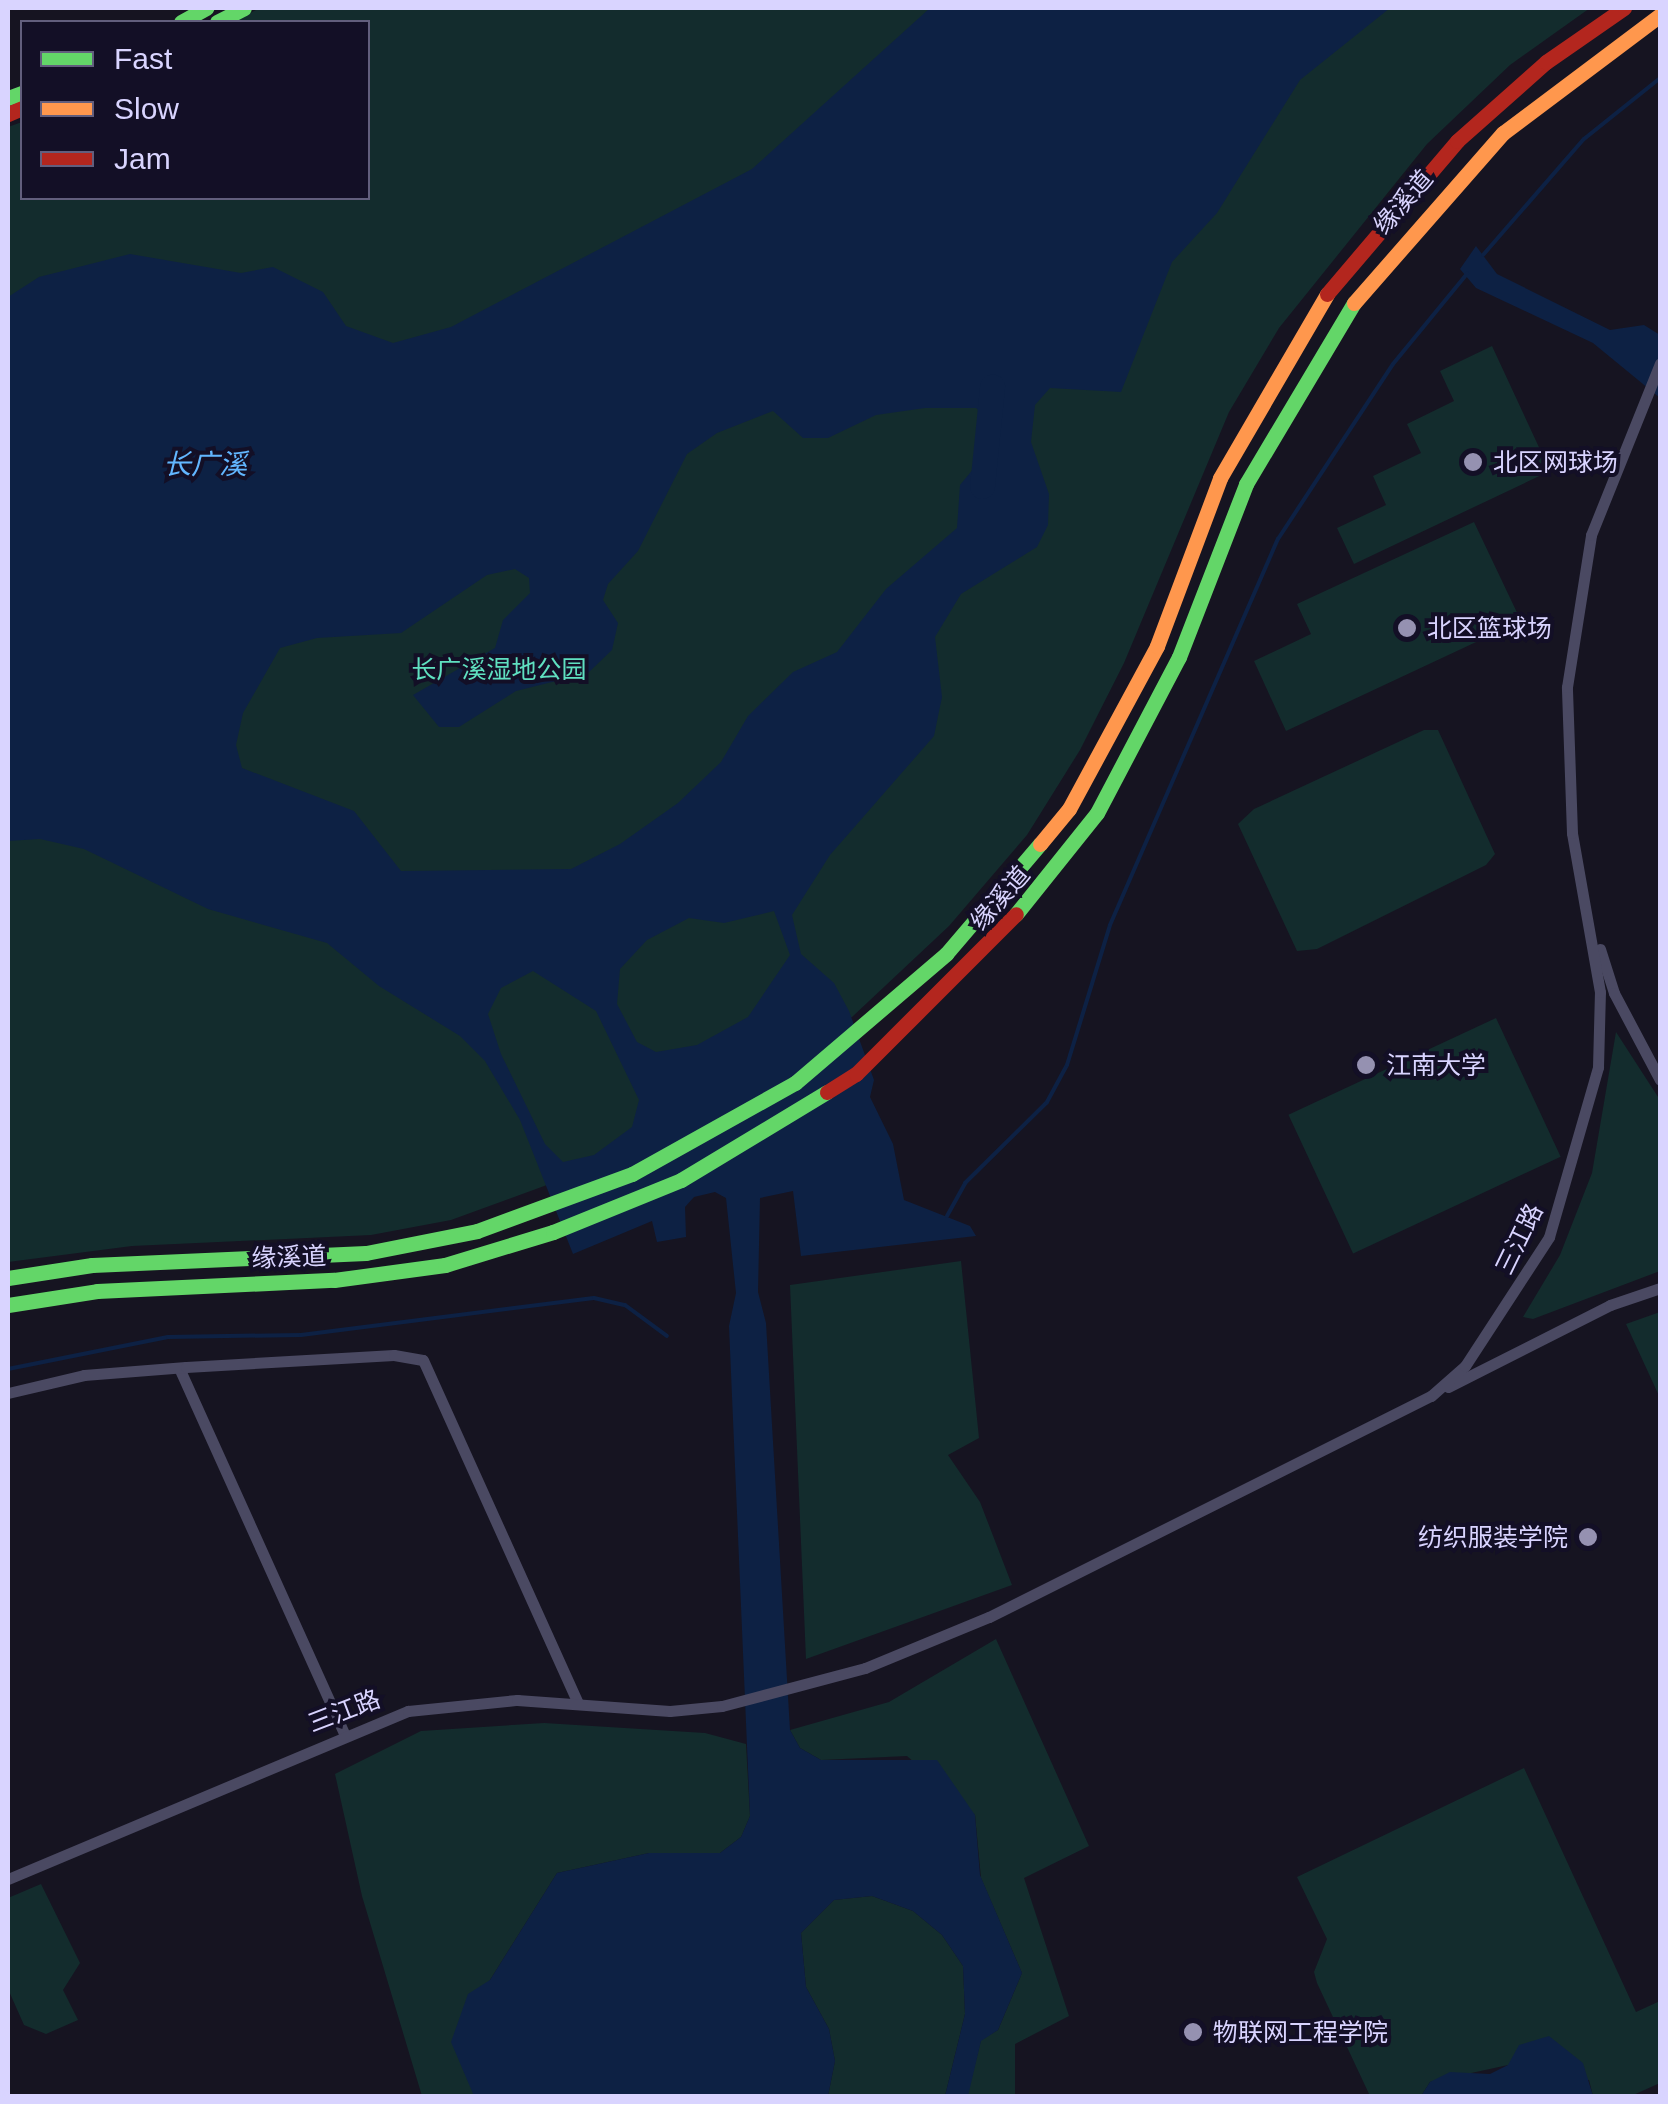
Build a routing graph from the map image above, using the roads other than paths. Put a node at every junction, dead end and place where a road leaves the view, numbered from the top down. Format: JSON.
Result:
{"nodes":[{"id":1,"x":206,"y":8,"type":"edge"},
{"id":2,"x":244,"y":8,"type":"edge"},
{"id":3,"x":1624,"y":8,"type":"edge"},
{"id":4,"x":1660,"y":15,"type":"edge"},
{"id":5,"x":184,"y":20,"type":"edge"},
{"id":6,"x":222,"y":20,"type":"edge"},
{"id":7,"x":1660,"y":363,"type":"edge"},
{"id":8,"x":1590,"y":916,"type":"junction"},
{"id":9,"x":1660,"y":1080,"type":"edge"},
{"id":10,"x":8,"y":1278,"type":"edge"},
{"id":11,"x":1660,"y":1288,"type":"edge"},
{"id":12,"x":8,"y":1305,"type":"edge"},
{"id":13,"x":180,"y":1370,"type":"junction"},
{"id":14,"x":8,"y":1394,"type":"edge"},
{"id":15,"x":1431,"y":1396,"type":"junction"},
{"id":16,"x":578,"y":1704,"type":"junction"},
{"id":17,"x":344,"y":1734,"type":"junction"},
{"id":18,"x":8,"y":1879,"type":"edge"}],
"edges":[{"from":1,"to":5,"type":"main road"},
{"from":2,"to":6,"type":"main road"},
{"from":3,"to":10,"type":"main road","name":"缘溪道"},
{"from":4,"to":12,"type":"main road","name":"缘溪道"},
{"from":7,"to":8,"type":"street","name":"三江路"},
{"from":8,"to":9,"type":"street"},
{"from":8,"to":15,"type":"street","name":"三江路"},
{"from":11,"to":15,"type":"street"},
{"from":13,"to":14,"type":"street"},
{"from":13,"to":16,"type":"street"},
{"from":13,"to":17,"type":"street"},
{"from":15,"to":16,"type":"street","name":"三江路"},
{"from":16,"to":17,"type":"street","name":"三江路"},
{"from":17,"to":18,"type":"street","name":"三江路"}]}
